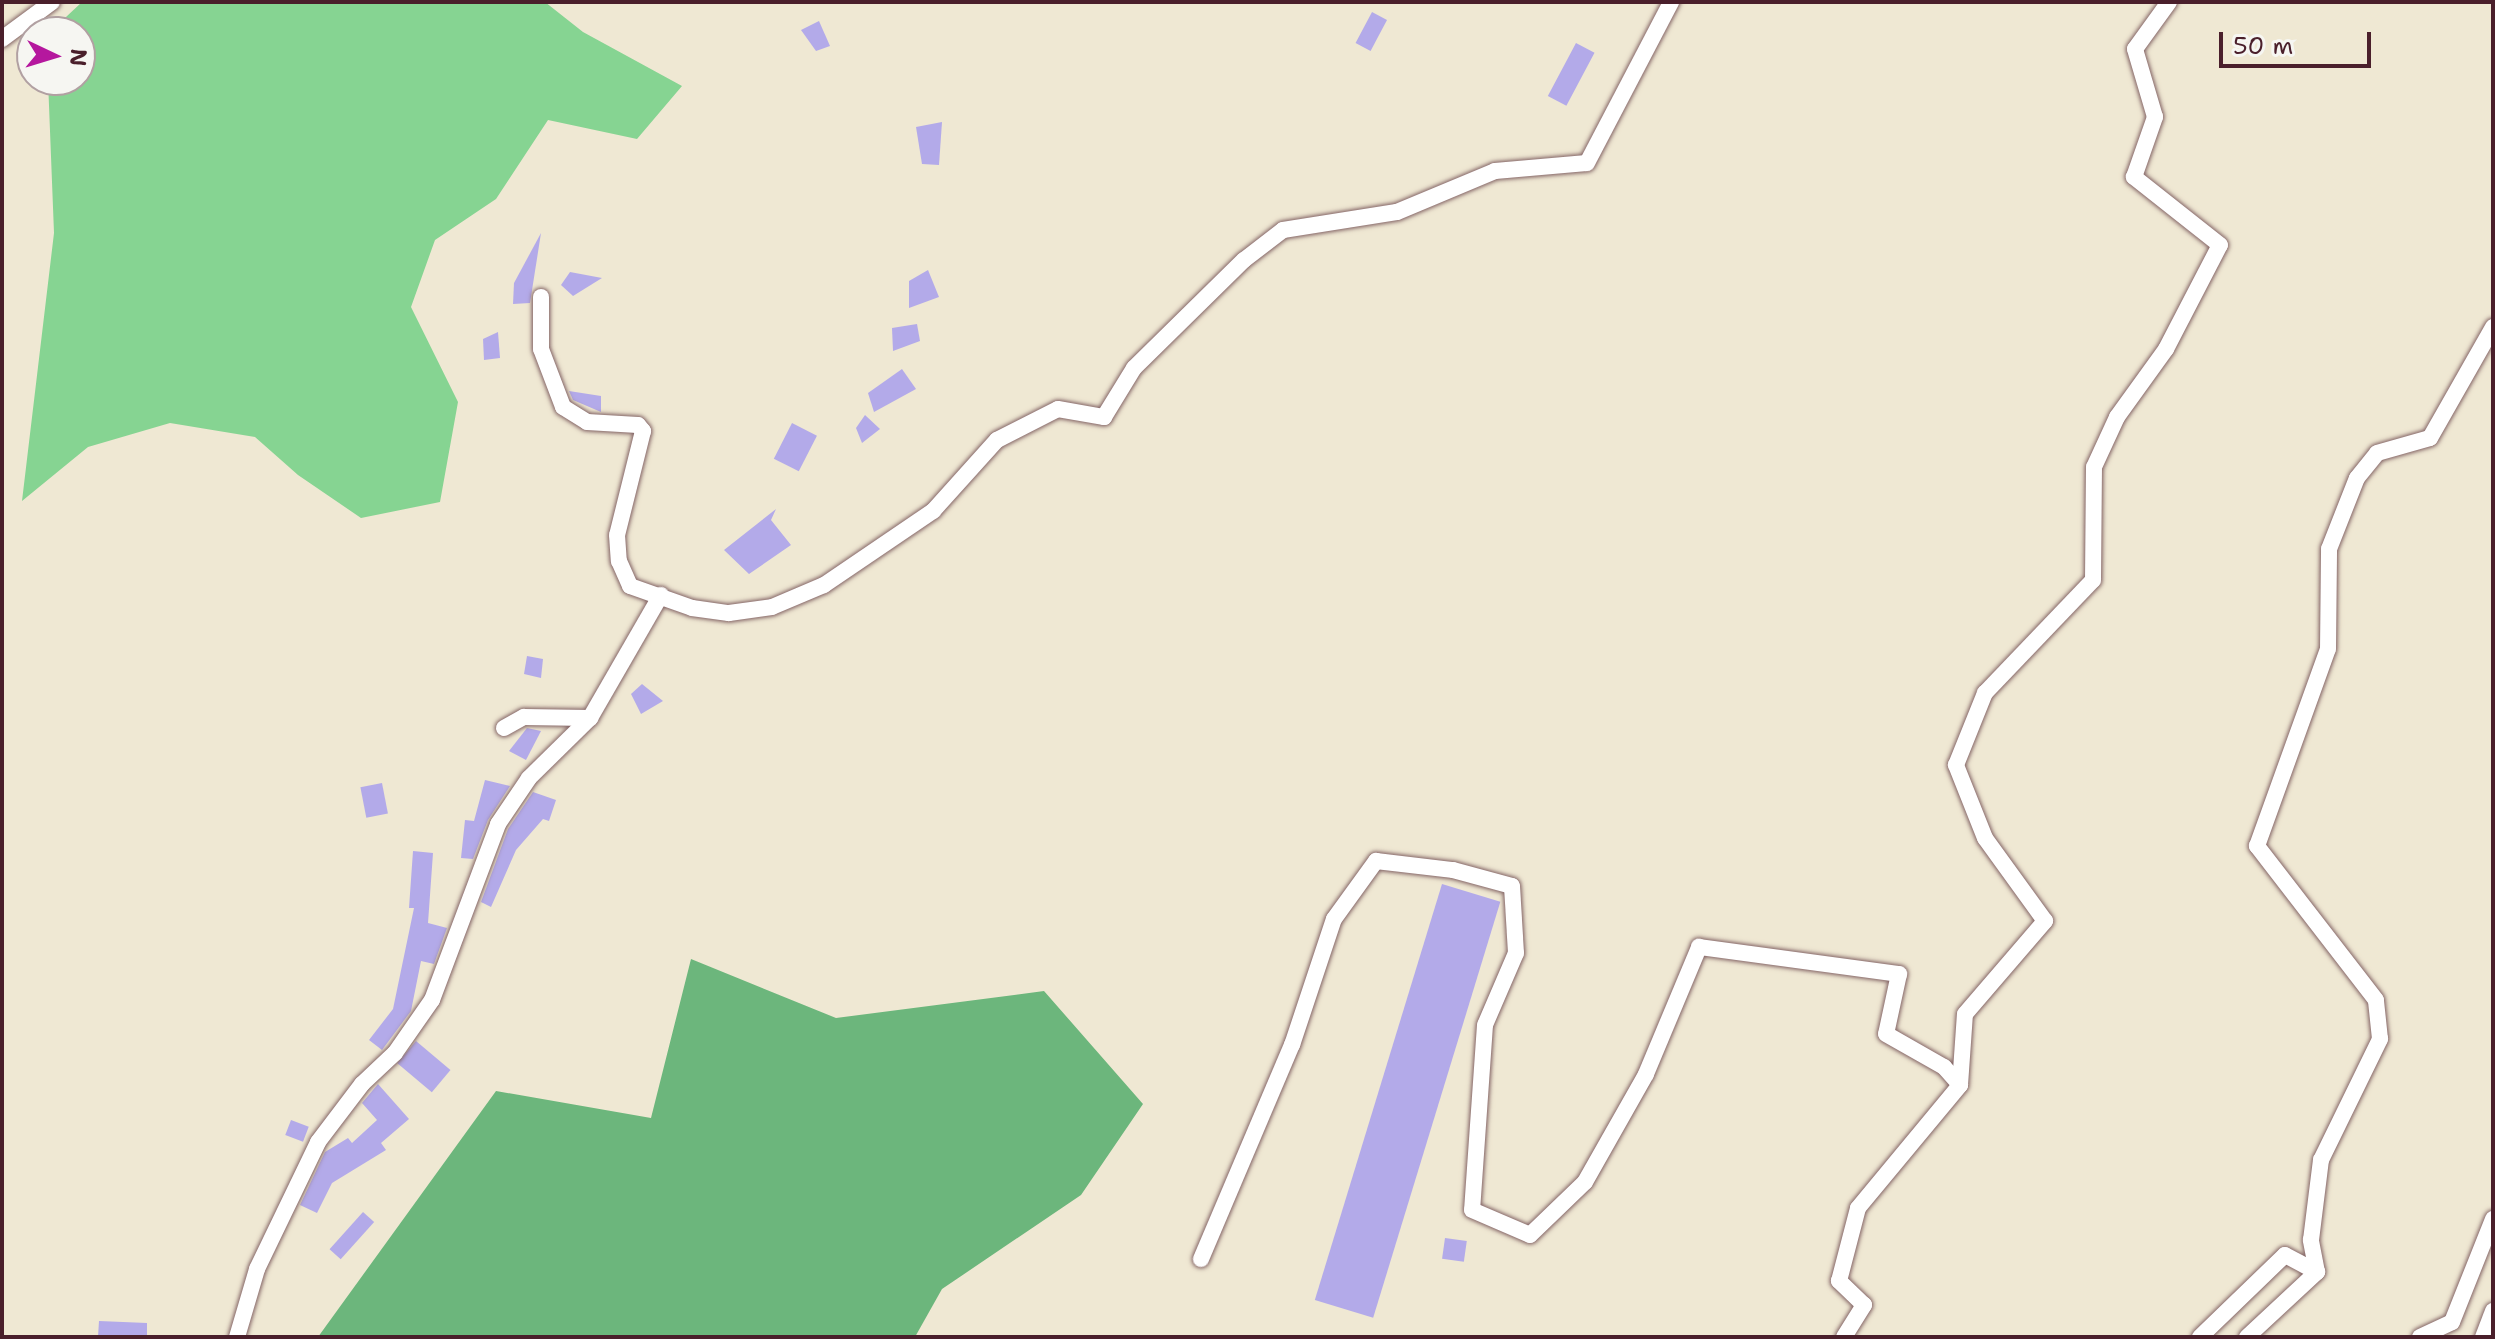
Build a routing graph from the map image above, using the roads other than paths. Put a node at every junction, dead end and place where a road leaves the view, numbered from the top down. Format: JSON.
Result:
{"nodes":[{"id":1,"x":52,"y":2,"type":"edge"},
{"id":2,"x":1671,"y":2,"type":"edge"},
{"id":3,"x":2169,"y":2,"type":"edge"},
{"id":4,"x":2,"y":39,"type":"edge"},
{"id":5,"x":541,"y":297,"type":"dead end"},
{"id":6,"x":2493,"y":327,"type":"edge"},
{"id":7,"x":661,"y":595,"type":"junction"},
{"id":8,"x":590,"y":718,"type":"junction"},
{"id":9,"x":504,"y":728,"type":"dead end"},
{"id":10,"x":1960,"y":1085,"type":"junction"},
{"id":11,"x":2493,"y":1219,"type":"edge"},
{"id":12,"x":1201,"y":1259,"type":"dead end"},
{"id":13,"x":2317,"y":1272,"type":"junction"},
{"id":14,"x":2493,"y":1311,"type":"edge"},
{"id":15,"x":237,"y":1337,"type":"edge"},
{"id":16,"x":1844,"y":1337,"type":"edge"},
{"id":17,"x":2200,"y":1337,"type":"edge"},
{"id":18,"x":2247,"y":1337,"type":"edge"},
{"id":19,"x":2420,"y":1337,"type":"edge"},
{"id":20,"x":2483,"y":1337,"type":"edge"}],
"edges":[{"from":1,"to":4,"type":"street"},
{"from":2,"to":7,"type":"street"},
{"from":3,"to":10,"type":"street"},
{"from":5,"to":7,"type":"street"},
{"from":6,"to":13,"type":"street"},
{"from":7,"to":8,"type":"street"},
{"from":8,"to":9,"type":"street"},
{"from":8,"to":15,"type":"street"},
{"from":10,"to":12,"type":"street"},
{"from":10,"to":16,"type":"street"},
{"from":11,"to":19,"type":"street"},
{"from":13,"to":17,"type":"street"},
{"from":13,"to":18,"type":"street"},
{"from":14,"to":20,"type":"street"}]}
